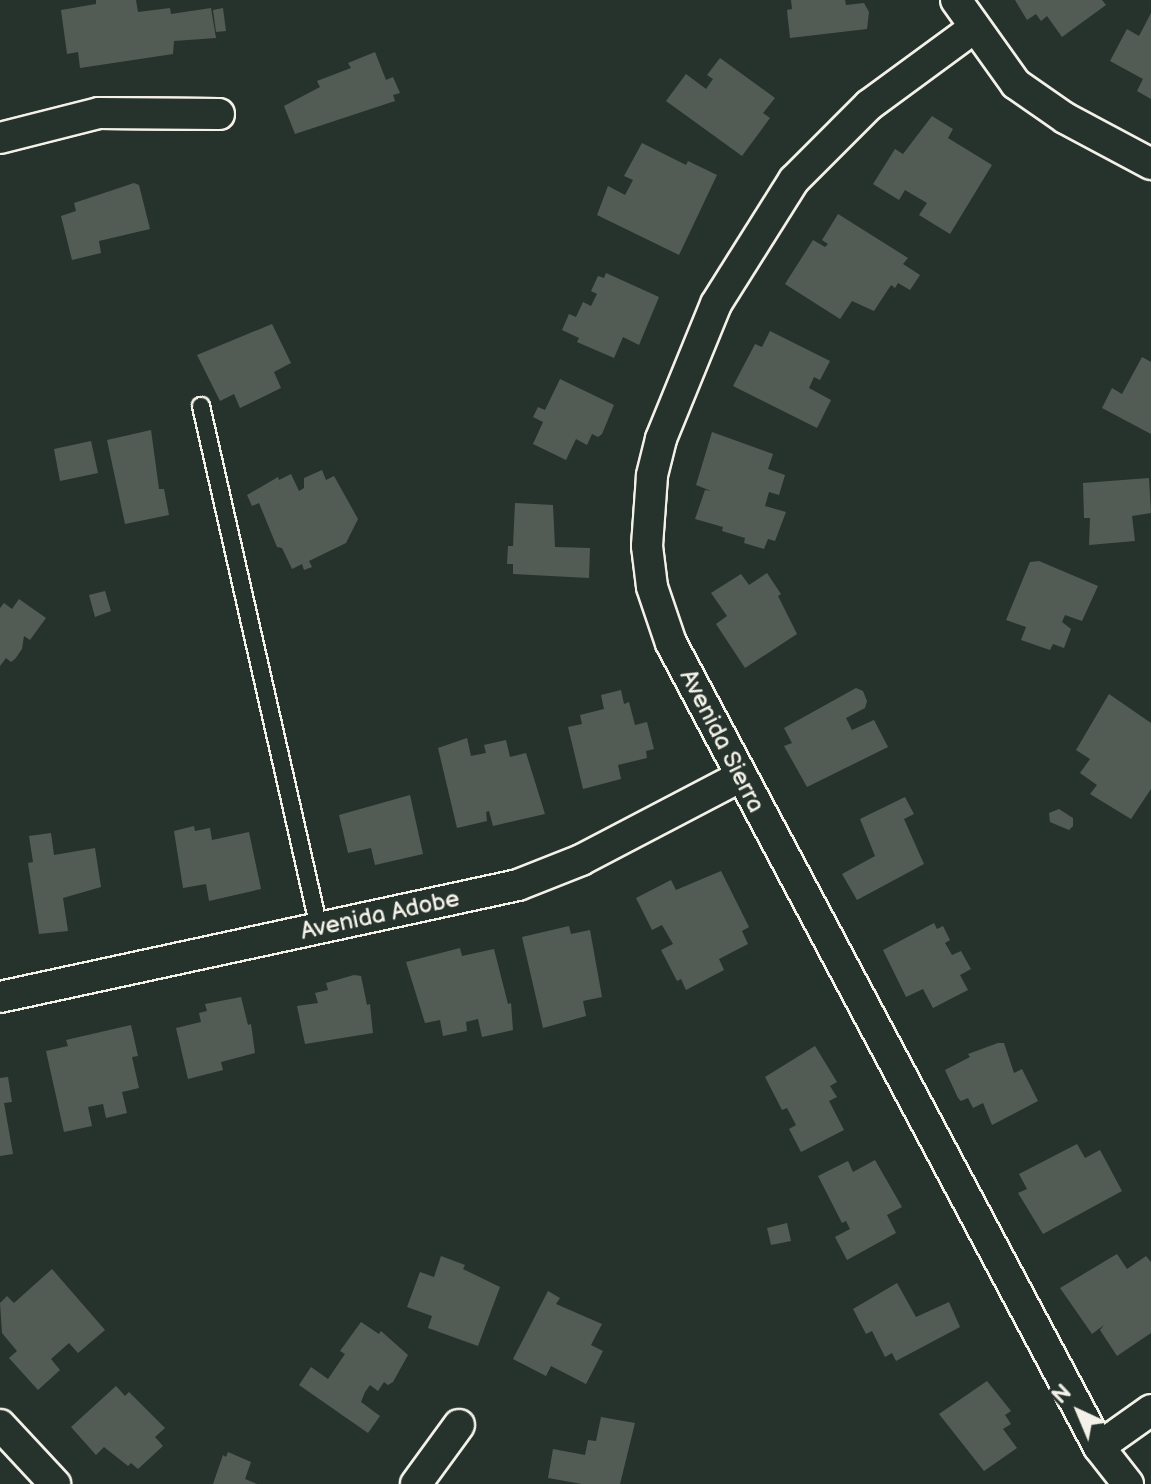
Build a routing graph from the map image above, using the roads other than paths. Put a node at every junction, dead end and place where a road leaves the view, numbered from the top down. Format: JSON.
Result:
{"nodes":[{"id":1,"x":956,"y":0,"type":"edge"},
{"id":2,"x":974,"y":28,"type":"junction"},
{"id":3,"x":219,"y":114,"type":"dead end"},
{"id":4,"x":0,"y":138,"type":"edge"},
{"id":5,"x":1151,"y":164,"type":"edge"},
{"id":6,"x":201,"y":406,"type":"dead end"},
{"id":7,"x":740,"y":777,"type":"junction"},
{"id":8,"x":319,"y":928,"type":"junction"},
{"id":9,"x":0,"y":997,"type":"edge"},
{"id":10,"x":1151,"y":1410,"type":"edge"},
{"id":11,"x":0,"y":1425,"type":"edge"},
{"id":12,"x":459,"y":1425,"type":"dead end"},
{"id":13,"x":1099,"y":1447,"type":"junction"},
{"id":14,"x":55,"y":1484,"type":"edge"},
{"id":15,"x":416,"y":1484,"type":"edge"},
{"id":16,"x":1128,"y":1484,"type":"edge"}],
"edges":[{"from":1,"to":2,"type":"street"},
{"from":2,"to":5,"type":"street"},
{"from":2,"to":7,"type":"street","name":"Avenida Sierra"},
{"from":3,"to":4,"type":"street"},
{"from":6,"to":8,"type":"lane"},
{"from":7,"to":8,"type":"street","name":"Avenida Adobe"},
{"from":7,"to":13,"type":"street","name":"Avenida Sierra"},
{"from":8,"to":9,"type":"street","name":"Avenida Adobe"},
{"from":10,"to":13,"type":"street"},
{"from":11,"to":14,"type":"street"},
{"from":12,"to":15,"type":"street"},
{"from":13,"to":16,"type":"street","name":"Avenida Sierra"}]}
